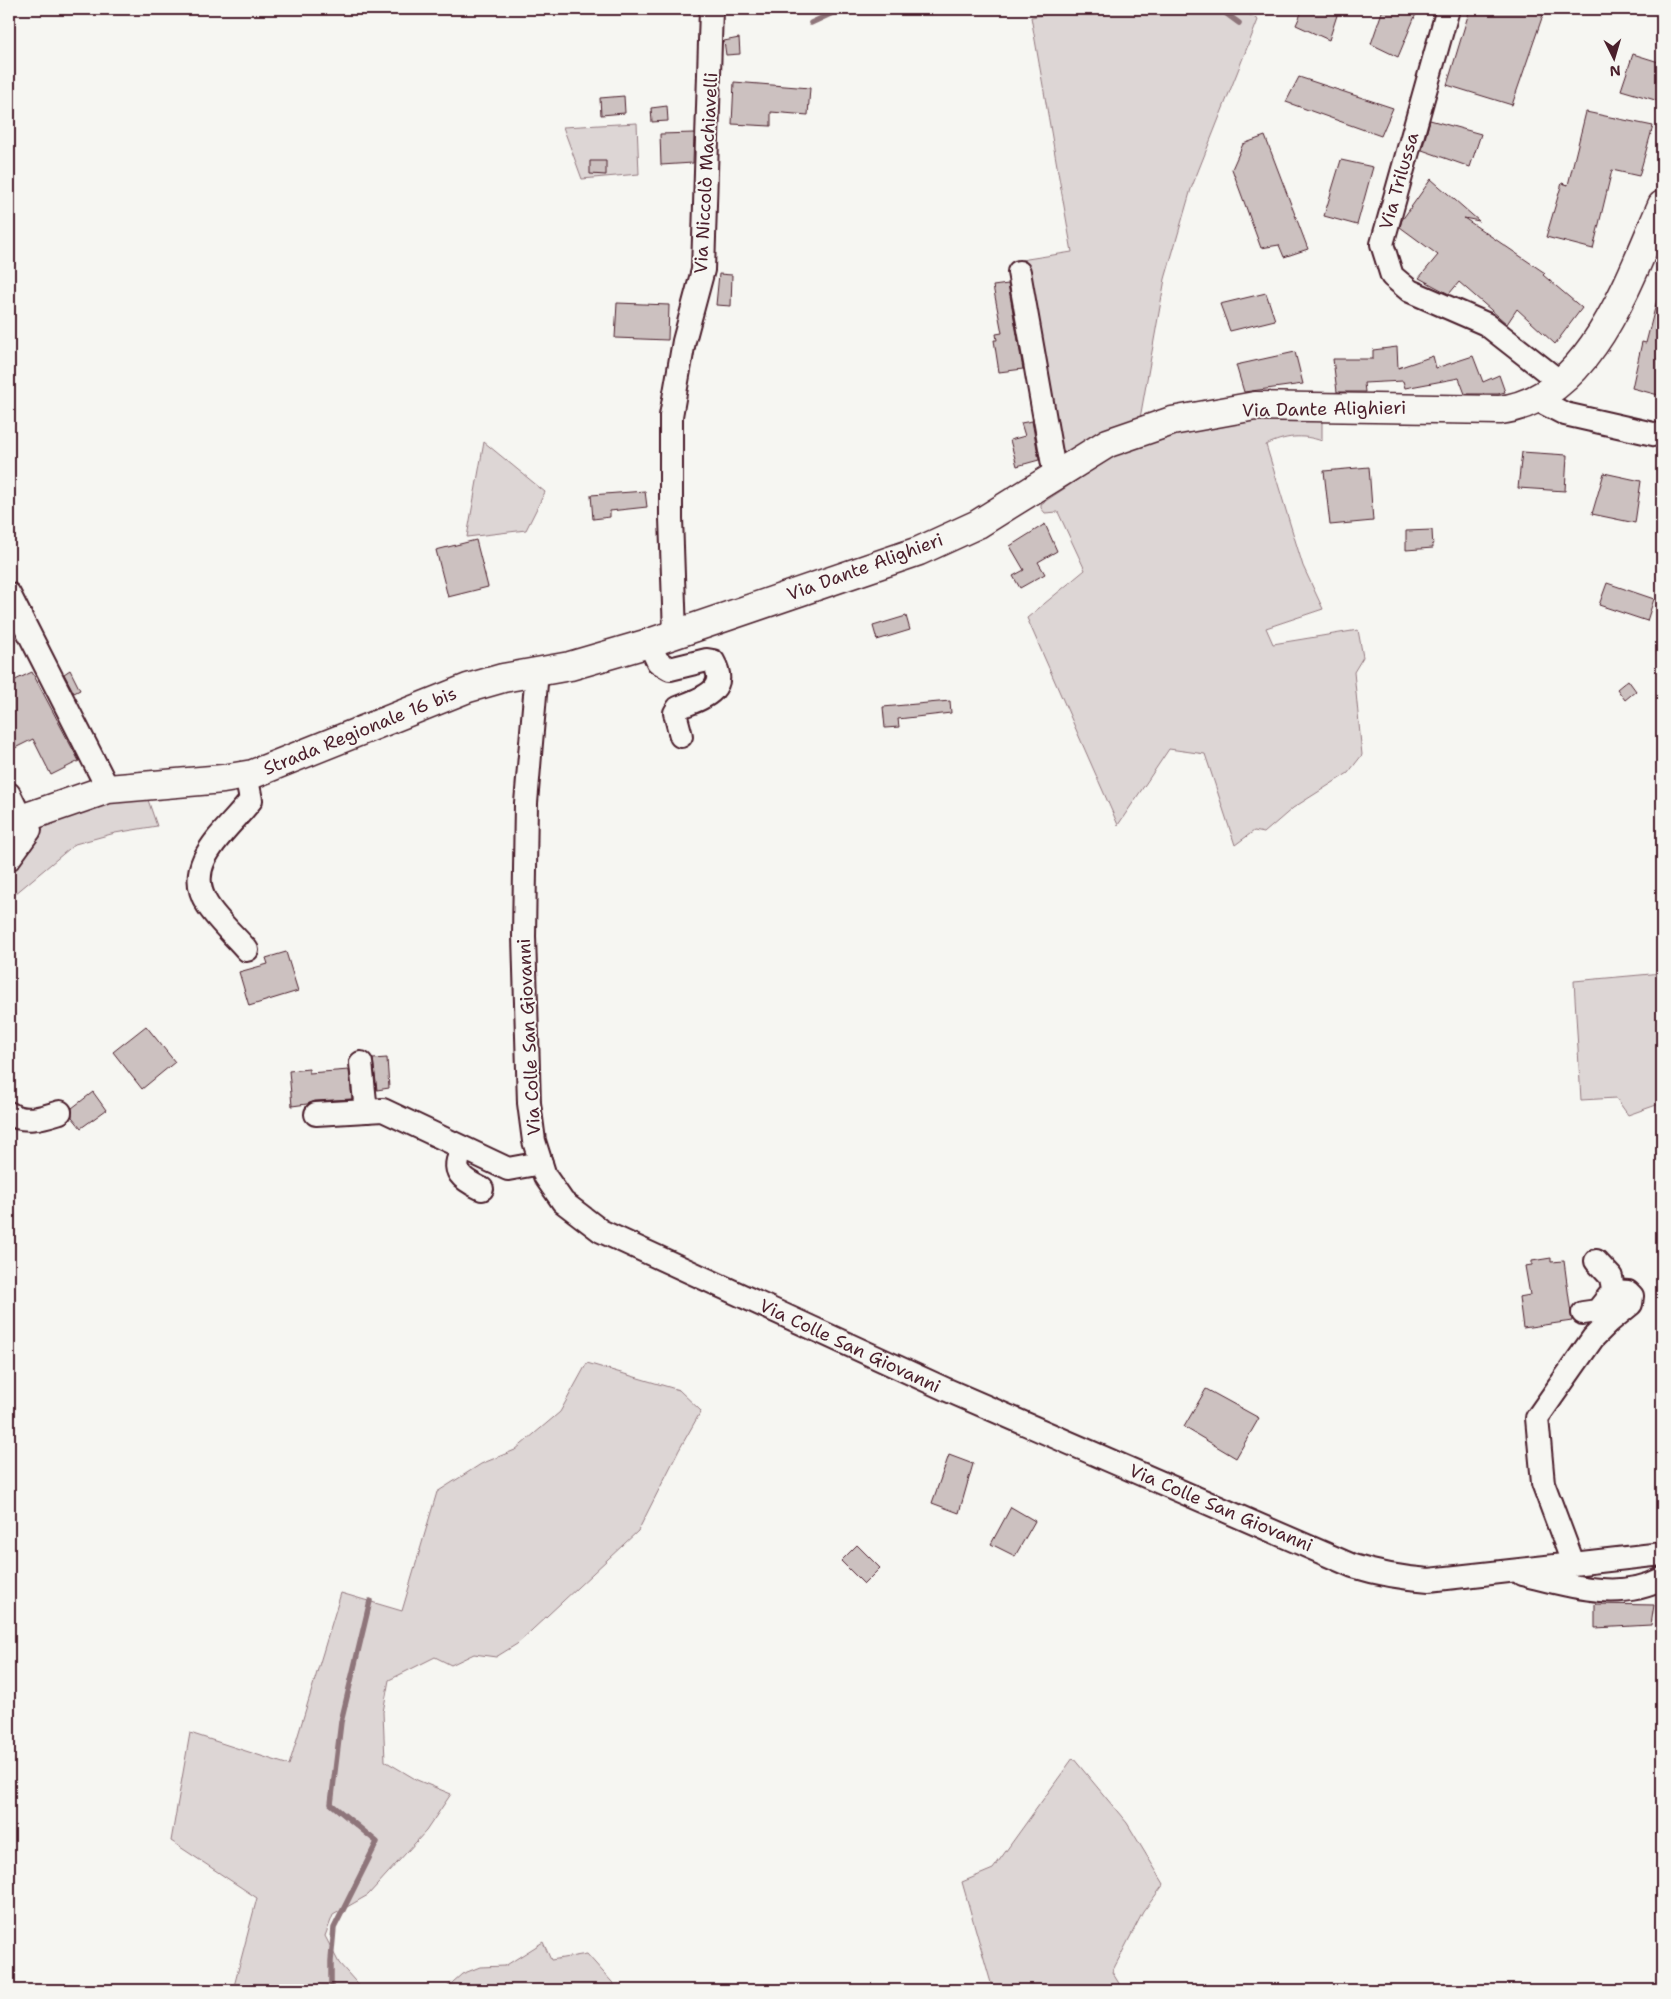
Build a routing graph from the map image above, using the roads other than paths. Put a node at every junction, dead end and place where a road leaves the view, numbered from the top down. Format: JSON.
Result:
{"nodes":[{"id":1,"x":711,"y":9,"type":"edge"},
{"id":2,"x":1448,"y":9,"type":"edge"},
{"id":3,"x":1662,"y":205,"type":"edge"},
{"id":4,"x":1020,"y":272,"type":"dead end"},
{"id":5,"x":1560,"y":382,"type":"junction"},
{"id":6,"x":1536,"y":399,"type":"junction"},
{"id":7,"x":1662,"y":436,"type":"edge"},
{"id":8,"x":1055,"y":476,"type":"junction"},
{"id":9,"x":9,"y":594,"type":"edge"},
{"id":10,"x":708,"y":622,"type":"joint"},
{"id":11,"x":675,"y":634,"type":"junction"},
{"id":12,"x":649,"y":643,"type":"junction"},
{"id":13,"x":537,"y":671,"type":"junction"},
{"id":14,"x":681,"y":736,"type":"dead end"},
{"id":15,"x":246,"y":775,"type":"junction"},
{"id":16,"x":108,"y":789,"type":"junction"},
{"id":17,"x":9,"y":794,"type":"edge"},
{"id":18,"x":15,"y":822,"type":"edge"},
{"id":19,"x":9,"y":859,"type":"edge"},
{"id":20,"x":247,"y":950,"type":"dead end"},
{"id":21,"x":361,"y":1063,"type":"dead end"},
{"id":22,"x":366,"y":1111,"type":"junction"},
{"id":23,"x":60,"y":1112,"type":"dead end"},
{"id":24,"x":9,"y":1113,"type":"edge"},
{"id":25,"x":316,"y":1114,"type":"dead end"},
{"id":26,"x":464,"y":1149,"type":"junction"},
{"id":27,"x":541,"y":1163,"type":"junction"},
{"id":28,"x":482,"y":1189,"type":"dead end"},
{"id":29,"x":1596,"y":1261,"type":"dead end"},
{"id":30,"x":1613,"y":1292,"type":"junction"},
{"id":31,"x":1584,"y":1313,"type":"dead end"},
{"id":32,"x":1662,"y":1554,"type":"edge"},
{"id":33,"x":1573,"y":1563,"type":"junction"},
{"id":34,"x":1506,"y":1570,"type":"junction"},
{"id":35,"x":1662,"y":1579,"type":"edge"}],
"edges":[{"from":1,"to":11,"type":"street","name":"Via Niccolò Machiavelli"},
{"from":2,"to":5,"type":"street","name":"Via Trilussa"},
{"from":3,"to":5,"type":"main road","name":"Via Dante Alighieri"},
{"from":4,"to":8,"type":"street"},
{"from":5,"to":6,"type":"main road","name":"Via Dante Alighieri"},
{"from":6,"to":7,"type":"street"},
{"from":6,"to":8,"type":"main road","name":"Via Dante Alighieri"},
{"from":8,"to":10,"type":"main road","name":"Via Dante Alighieri"},
{"from":9,"to":16,"type":"street"},
{"from":10,"to":11,"type":"main road","name":"Strada Regionale 16 bis"},
{"from":11,"to":12,"type":"main road","name":"Strada Regionale 16 bis"},
{"from":12,"to":13,"type":"main road","name":"Strada Regionale 16 bis"},
{"from":12,"to":14,"type":"street"},
{"from":13,"to":15,"type":"main road","name":"Strada Regionale 16 bis"},
{"from":13,"to":27,"type":"street","name":"Via Colle San Giovanni"},
{"from":15,"to":16,"type":"main road","name":"Strada Regionale 16 bis"},
{"from":15,"to":20,"type":"street"},
{"from":16,"to":18,"type":"main road","name":"Strada Regionale 16 bis"},
{"from":17,"to":18,"type":"street"},
{"from":18,"to":19,"type":"street"},
{"from":21,"to":22,"type":"street"},
{"from":22,"to":25,"type":"street"},
{"from":22,"to":26,"type":"street"},
{"from":23,"to":24,"type":"street"},
{"from":26,"to":27,"type":"street"},
{"from":26,"to":28,"type":"street"},
{"from":27,"to":34,"type":"street","name":"Via Colle San Giovanni"},
{"from":29,"to":30,"type":"street"},
{"from":30,"to":31,"type":"street"},
{"from":30,"to":33,"type":"street"},
{"from":32,"to":33,"type":"street","name":"Via Colle San Giovanni"},
{"from":33,"to":34,"type":"street","name":"Via Colle San Giovanni"},
{"from":34,"to":35,"type":"street"}]}
